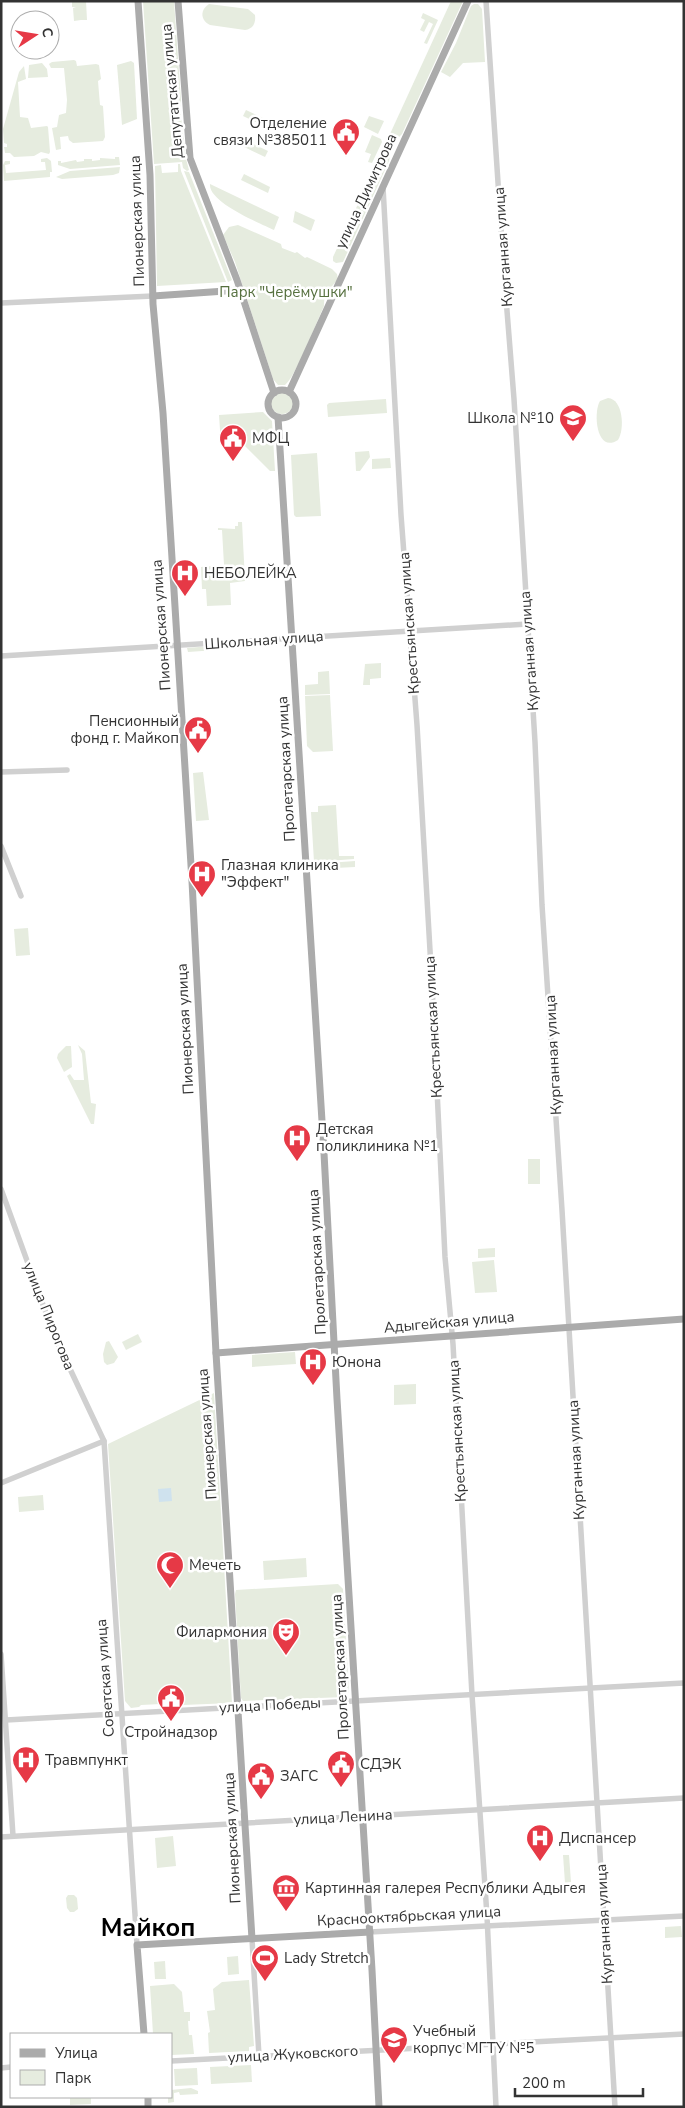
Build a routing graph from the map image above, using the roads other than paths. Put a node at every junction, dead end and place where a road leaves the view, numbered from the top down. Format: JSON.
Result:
{"nodes":[{"id":1,"x":138,"y":1,"type":"edge"},
{"id":2,"x":178,"y":1,"type":"edge"},
{"id":3,"x":469,"y":2,"type":"edge"},
{"id":4,"x":485,"y":2,"type":"edge"},
{"id":5,"x":384,"y":187,"type":"junction"},
{"id":6,"x":240,"y":290,"type":"junction"},
{"id":7,"x":153,"y":296,"type":"junction"},
{"id":8,"x":1,"y":303,"type":"edge"},
{"id":9,"x":274,"y":392,"type":"junction"},
{"id":10,"x":289,"y":392,"type":"junction"},
{"id":11,"x":278,"y":417,"type":"junction"},
{"id":12,"x":527,"y":624,"type":"junction"},
{"id":13,"x":410,"y":631,"type":"junction"},
{"id":14,"x":291,"y":638,"type":"junction"},
{"id":15,"x":176,"y":646,"type":"junction"},
{"id":16,"x":1,"y":656,"type":"edge"},
{"id":17,"x":67,"y":770,"type":"dead end"},
{"id":18,"x":1,"y":772,"type":"edge"},
{"id":19,"x":1,"y":846,"type":"edge"},
{"id":20,"x":21,"y":896,"type":"dead end"},
{"id":21,"x":1,"y":1189,"type":"edge"},
{"id":22,"x":684,"y":1319,"type":"edge"},
{"id":23,"x":568,"y":1327,"type":"junction"},
{"id":24,"x":452,"y":1335,"type":"junction"},
{"id":25,"x":335,"y":1344,"type":"junction"},
{"id":26,"x":216,"y":1353,"type":"junction"},
{"id":27,"x":104,"y":1440,"type":"junction"},
{"id":28,"x":1,"y":1483,"type":"edge"},
{"id":29,"x":1,"y":1654,"type":"edge"},
{"id":30,"x":684,"y":1684,"type":"edge"},
{"id":31,"x":590,"y":1688,"type":"junction"},
{"id":32,"x":472,"y":1695,"type":"junction"},
{"id":33,"x":356,"y":1701,"type":"junction"},
{"id":34,"x":238,"y":1707,"type":"junction"},
{"id":35,"x":122,"y":1713,"type":"junction"},
{"id":36,"x":6,"y":1720,"type":"junction"},
{"id":37,"x":684,"y":1798,"type":"edge"},
{"id":38,"x":597,"y":1803,"type":"junction"},
{"id":39,"x":479,"y":1810,"type":"junction"},
{"id":40,"x":363,"y":1816,"type":"junction"},
{"id":41,"x":246,"y":1823,"type":"junction"},
{"id":42,"x":129,"y":1830,"type":"junction"},
{"id":43,"x":13,"y":1836,"type":"junction"},
{"id":44,"x":1,"y":1837,"type":"edge"},
{"id":45,"x":684,"y":1916,"type":"edge"},
{"id":46,"x":604,"y":1920,"type":"junction"},
{"id":47,"x":487,"y":1926,"type":"junction"},
{"id":48,"x":370,"y":1932,"type":"junction"},
{"id":49,"x":252,"y":1939,"type":"junction"},
{"id":50,"x":137,"y":1945,"type":"junction"},
{"id":51,"x":144,"y":2033,"type":"edge"},
{"id":52,"x":684,"y":2034,"type":"edge"},
{"id":53,"x":612,"y":2038,"type":"junction"},
{"id":54,"x":493,"y":2044,"type":"junction"},
{"id":55,"x":376,"y":2050,"type":"junction"},
{"id":56,"x":259,"y":2056,"type":"junction"},
{"id":57,"x":172,"y":2060,"type":"edge"},
{"id":58,"x":378,"y":2107,"type":"edge"},
{"id":59,"x":496,"y":2107,"type":"edge"},
{"id":60,"x":615,"y":2107,"type":"edge"}],
"edges":[{"from":1,"to":7,"type":"main road","name":"Пионерская улица"},
{"from":2,"to":6,"type":"main road","name":"Депутатская улица"},
{"from":3,"to":5,"type":"main road","name":"улица Димитрова"},
{"from":4,"to":12,"type":"street","name":"Курганная улица"},
{"from":5,"to":10,"type":"main road","name":"улица Димитрова"},
{"from":5,"to":13,"type":"street","name":"Крестьянская улица"},
{"from":6,"to":7,"type":"main road"},
{"from":6,"to":9,"type":"main road"},
{"from":7,"to":8,"type":"street"},
{"from":7,"to":15,"type":"main road","name":"Пионерская улица"},
{"from":9,"to":10,"type":"main road"},
{"from":9,"to":11,"type":"main road"},
{"from":10,"to":11,"type":"main road"},
{"from":11,"to":14,"type":"main road","name":"Пролетарская улица"},
{"from":12,"to":13,"type":"street","name":"Школьная улица"},
{"from":12,"to":23,"type":"street","name":"Курганная улица"},
{"from":13,"to":14,"type":"street","name":"Школьная улица"},
{"from":13,"to":24,"type":"street","name":"Крестьянская улица"},
{"from":14,"to":15,"type":"street","name":"Школьная улица"},
{"from":14,"to":25,"type":"main road","name":"Пролетарская улица"},
{"from":15,"to":16,"type":"street","name":"Школьная улица"},
{"from":15,"to":26,"type":"main road","name":"Пионерская улица"},
{"from":17,"to":18,"type":"street"},
{"from":19,"to":20,"type":"street"},
{"from":21,"to":27,"type":"street","name":"улица Пирогова"},
{"from":22,"to":23,"type":"main road","name":"Адыгейская улица"},
{"from":23,"to":24,"type":"main road","name":"Адыгейская улица"},
{"from":23,"to":31,"type":"street","name":"Курганная улица"},
{"from":24,"to":25,"type":"main road","name":"Адыгейская улица"},
{"from":24,"to":32,"type":"street","name":"Крестьянская улица"},
{"from":25,"to":26,"type":"main road","name":"Адыгейская улица"},
{"from":25,"to":33,"type":"main road","name":"Пролетарская улица"},
{"from":26,"to":34,"type":"main road","name":"Пионерская улица"},
{"from":27,"to":28,"type":"street"},
{"from":27,"to":35,"type":"street","name":"Советская улица"},
{"from":29,"to":36,"type":"street"},
{"from":30,"to":31,"type":"street","name":"улица Победы"},
{"from":31,"to":32,"type":"street","name":"улица Победы"},
{"from":31,"to":38,"type":"street","name":"Курганная улица"},
{"from":32,"to":33,"type":"street","name":"улица Победы"},
{"from":32,"to":39,"type":"street","name":"Крестьянская улица"},
{"from":33,"to":34,"type":"street","name":"улица Победы"},
{"from":33,"to":40,"type":"main road","name":"Пролетарская улица"},
{"from":34,"to":35,"type":"street","name":"улица Победы"},
{"from":34,"to":41,"type":"main road","name":"Пионерская улица"},
{"from":35,"to":36,"type":"street","name":"улица Победы"},
{"from":35,"to":42,"type":"street","name":"Советская улица"},
{"from":36,"to":43,"type":"street"},
{"from":37,"to":38,"type":"street","name":"улица Ленина"},
{"from":38,"to":39,"type":"street","name":"улица Ленина"},
{"from":38,"to":46,"type":"street","name":"Курганная улица"},
{"from":39,"to":40,"type":"street","name":"улица Ленина"},
{"from":39,"to":47,"type":"street","name":"Крестьянская улица"},
{"from":40,"to":41,"type":"street","name":"улица Ленина"},
{"from":40,"to":48,"type":"main road","name":"Пролетарская улица"},
{"from":41,"to":42,"type":"street","name":"улица Ленина"},
{"from":41,"to":49,"type":"main road","name":"Пионерская улица"},
{"from":42,"to":43,"type":"street","name":"улица Ленина"},
{"from":42,"to":50,"type":"street","name":"Советская улица"},
{"from":43,"to":44,"type":"street","name":"улица Ленина"},
{"from":45,"to":46,"type":"street","name":"Краснооктябрьская улица"},
{"from":46,"to":47,"type":"street","name":"Краснооктябрьская улица"},
{"from":46,"to":53,"type":"street","name":"Курганная улица"},
{"from":47,"to":48,"type":"street","name":"Краснооктябрьская улица"},
{"from":47,"to":54,"type":"street","name":"Крестьянская улица"},
{"from":48,"to":49,"type":"main road","name":"Краснооктябрьская улица"},
{"from":48,"to":55,"type":"main road","name":"Пролетарская улица"},
{"from":49,"to":50,"type":"main road","name":"Краснооктябрьская улица"},
{"from":49,"to":56,"type":"street","name":"Пионерская улица"},
{"from":50,"to":51,"type":"main road","name":"Советская улица"},
{"from":52,"to":53,"type":"street","name":"улица Жуковского"},
{"from":53,"to":54,"type":"street","name":"улица Жуковского"},
{"from":53,"to":60,"type":"street","name":"Курганная улица"},
{"from":54,"to":55,"type":"street","name":"улица Жуковского"},
{"from":54,"to":59,"type":"street","name":"Крестьянская улица"},
{"from":55,"to":56,"type":"street","name":"улица Жуковского"},
{"from":55,"to":58,"type":"main road","name":"Пролетарская улица"},
{"from":56,"to":57,"type":"street","name":"улица Жуковского"}]}
